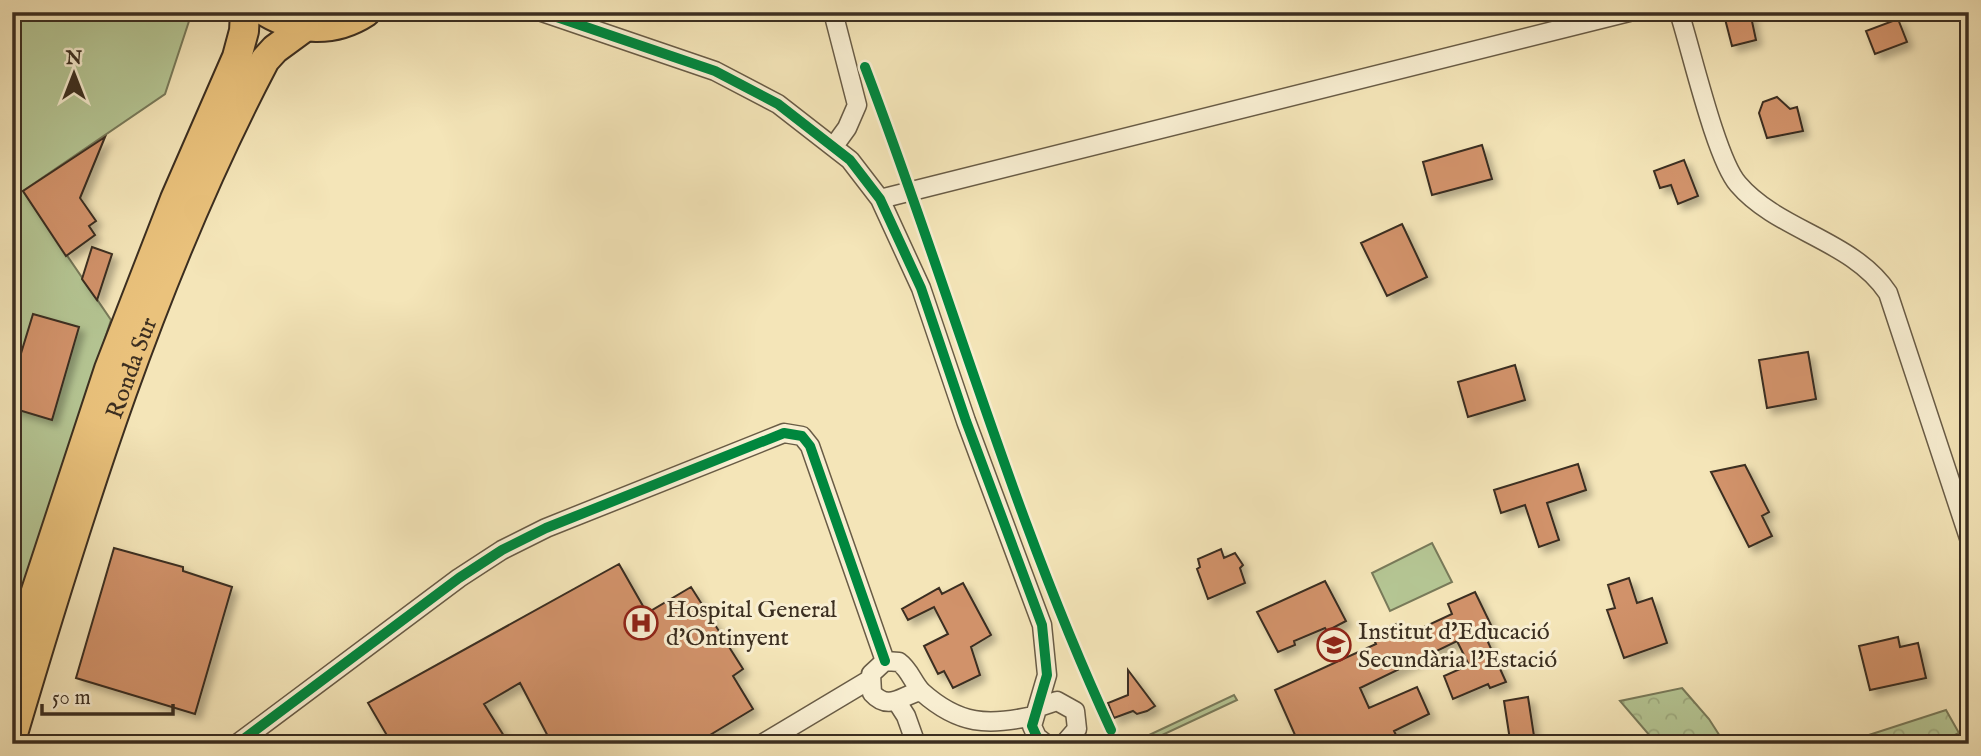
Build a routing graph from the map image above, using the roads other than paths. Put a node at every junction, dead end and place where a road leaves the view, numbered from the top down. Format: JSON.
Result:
{"nodes":[{"id":1,"x":245,"y":12,"type":"edge"},
{"id":2,"x":266,"y":12,"type":"edge"},
{"id":3,"x":366,"y":12,"type":"edge"},
{"id":4,"x":542,"y":12,"type":"edge"},
{"id":5,"x":833,"y":12,"type":"edge"},
{"id":6,"x":1629,"y":12,"type":"edge"},
{"id":7,"x":1679,"y":12,"type":"edge"},
{"id":8,"x":305,"y":27,"type":"junction"},
{"id":9,"x":834,"y":146,"type":"junction"},
{"id":10,"x":880,"y":199,"type":"junction"},
{"id":11,"x":1969,"y":538,"type":"edge"},
{"id":12,"x":885,"y":661,"type":"junction"},
{"id":13,"x":12,"y":664,"type":"edge"},
{"id":14,"x":1047,"y":675,"type":"junction"},
{"id":15,"x":872,"y":688,"type":"junction"},
{"id":16,"x":908,"y":696,"type":"junction"},
{"id":17,"x":1057,"y":701,"type":"junction"},
{"id":18,"x":1038,"y":724,"type":"edge"},
{"id":19,"x":12,"y":737,"type":"edge"},
{"id":20,"x":237,"y":744,"type":"edge"},
{"id":21,"x":762,"y":744,"type":"edge"},
{"id":22,"x":916,"y":744,"type":"edge"},
{"id":23,"x":1064,"y":744,"type":"edge"}],
"edges":[{"from":1,"to":13,"type":"main road","name":"Ronda Sur"},
{"from":2,"to":8,"type":"main road"},
{"from":3,"to":8,"type":"main road"},
{"from":4,"to":9,"type":"street"},
{"from":5,"to":9,"type":"street"},
{"from":6,"to":10,"type":"street"},
{"from":7,"to":11,"type":"street"},
{"from":8,"to":19,"type":"main road","name":"Ronda Sur"},
{"from":9,"to":10,"type":"street"},
{"from":10,"to":14,"type":"street"},
{"from":12,"to":15,"type":"street"},
{"from":12,"to":16,"type":"street"},
{"from":12,"to":20,"type":"street"},
{"from":14,"to":17,"type":"street"},
{"from":14,"to":18,"type":"street"},
{"from":15,"to":16,"type":"street"},
{"from":15,"to":21,"type":"street"},
{"from":16,"to":18,"type":"street"},
{"from":16,"to":22,"type":"street"},
{"from":17,"to":18,"type":"street"},
{"from":17,"to":23,"type":"street"}]}
